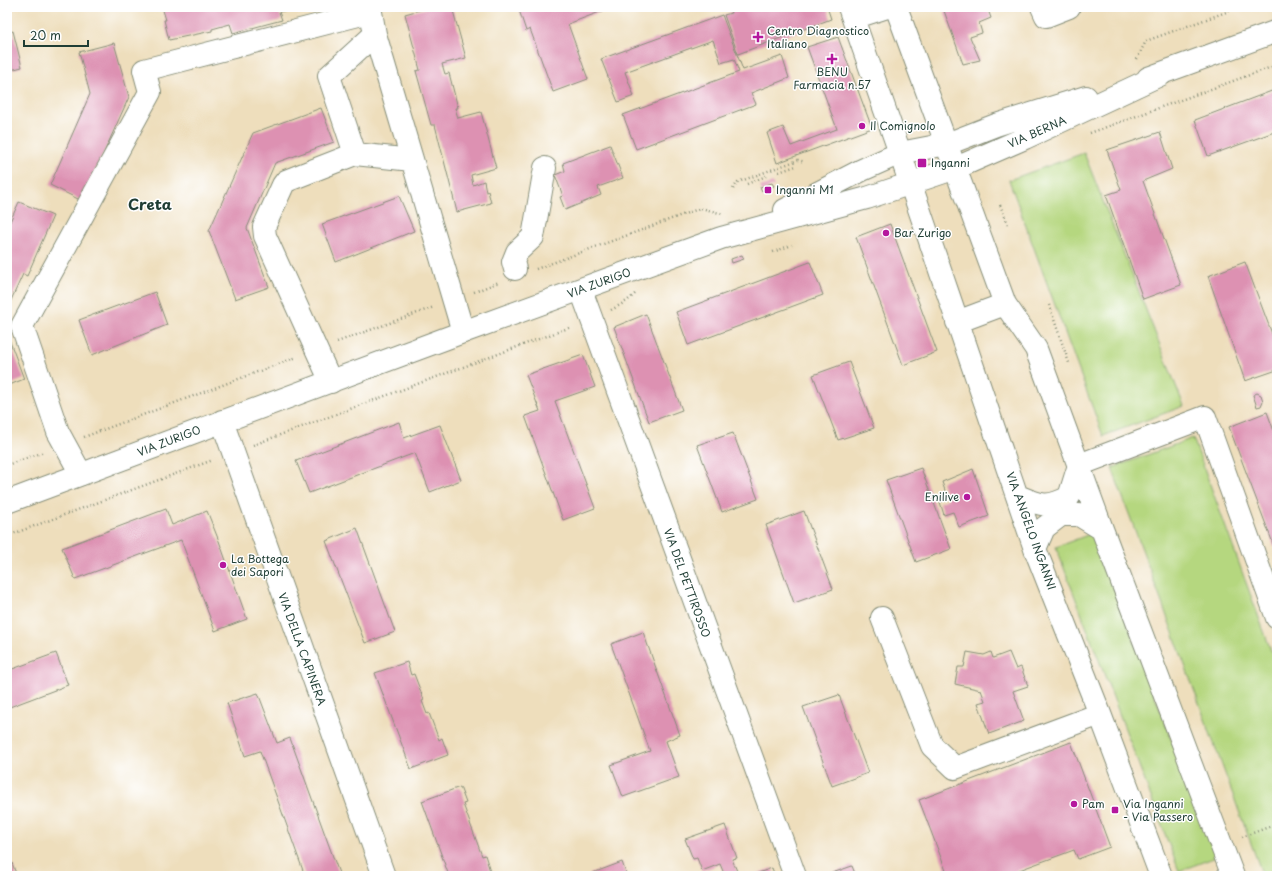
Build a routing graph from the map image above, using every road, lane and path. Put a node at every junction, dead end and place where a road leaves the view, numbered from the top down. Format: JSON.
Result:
{"nodes":[{"id":1,"x":887,"y":7,"type":"edge"},
{"id":2,"x":896,"y":7,"type":"edge"},
{"id":3,"x":1042,"y":7,"type":"edge"},
{"id":4,"x":1069,"y":7,"type":"edge"},
{"id":5,"x":1240,"y":7,"type":"edge"},
{"id":6,"x":370,"y":9,"type":"edge"},
{"id":7,"x":851,"y":13,"type":"edge"},
{"id":8,"x":1277,"y":31,"type":"edge"},
{"id":9,"x":374,"y":34,"type":"junction"},
{"id":10,"x":1277,"y":65,"type":"edge"},
{"id":11,"x":1162,"y":74,"type":"junction"},
{"id":12,"x":1123,"y":86,"type":"junction"},
{"id":13,"x":1084,"y":136,"type":"dead end"},
{"id":14,"x":947,"y":144,"type":"junction"},
{"id":15,"x":900,"y":153,"type":"junction"},
{"id":16,"x":355,"y":154,"type":"junction"},
{"id":17,"x":412,"y":160,"type":"junction"},
{"id":18,"x":805,"y":162,"type":"dead end"},
{"id":19,"x":796,"y":166,"type":"dead end"},
{"id":20,"x":545,"y":168,"type":"dead end"},
{"id":21,"x":956,"y":168,"type":"junction"},
{"id":22,"x":778,"y":172,"type":"dead end"},
{"id":23,"x":766,"y":176,"type":"dead end"},
{"id":24,"x":910,"y":182,"type":"junction"},
{"id":25,"x":747,"y":184,"type":"dead end"},
{"id":26,"x":733,"y":188,"type":"dead end"},
{"id":27,"x":1000,"y":205,"type":"dead end"},
{"id":28,"x":756,"y":224,"type":"junction"},
{"id":29,"x":1008,"y":224,"type":"dead end"},
{"id":30,"x":734,"y":233,"type":"junction"},
{"id":31,"x":792,"y":245,"type":"dead end"},
{"id":32,"x":772,"y":252,"type":"dead end"},
{"id":33,"x":517,"y":273,"type":"junction"},
{"id":34,"x":581,"y":290,"type":"junction"},
{"id":35,"x":453,"y":300,"type":"junction"},
{"id":36,"x":1005,"y":304,"type":"junction"},
{"id":37,"x":1049,"y":305,"type":"dead end"},
{"id":38,"x":957,"y":322,"type":"junction"},
{"id":39,"x":572,"y":327,"type":"dead end"},
{"id":40,"x":463,"y":332,"type":"junction"},
{"id":41,"x":316,"y":350,"type":"junction"},
{"id":42,"x":1069,"y":364,"type":"dead end"},
{"id":43,"x":330,"y":382,"type":"junction"},
{"id":44,"x":222,"y":421,"type":"junction"},
{"id":45,"x":64,"y":444,"type":"junction"},
{"id":46,"x":248,"y":447,"type":"dead end"},
{"id":47,"x":219,"y":457,"type":"dead end"},
{"id":48,"x":7,"y":465,"type":"edge"},
{"id":49,"x":1079,"y":465,"type":"junction"},
{"id":50,"x":80,"y":474,"type":"junction"},
{"id":51,"x":1018,"y":496,"type":"junction"},
{"id":52,"x":7,"y":502,"type":"edge"},
{"id":53,"x":1102,"y":528,"type":"junction"},
{"id":54,"x":7,"y":536,"type":"edge"},
{"id":55,"x":1036,"y":549,"type":"junction"},
{"id":56,"x":882,"y":618,"type":"dead end"},
{"id":57,"x":1277,"y":618,"type":"edge"},
{"id":58,"x":1100,"y":714,"type":"junction"},
{"id":59,"x":1277,"y":824,"type":"edge"},
{"id":60,"x":1241,"y":838,"type":"dead end"},
{"id":61,"x":384,"y":876,"type":"edge"},
{"id":62,"x":794,"y":876,"type":"edge"},
{"id":63,"x":1161,"y":876,"type":"edge"},
{"id":64,"x":1233,"y":876,"type":"edge"}],
"edges":[{"from":1,"to":7,"type":"street"},
{"from":2,"to":14,"type":"street"},
{"from":3,"to":4,"type":"street"},
{"from":5,"to":12,"type":"path"},
{"from":6,"to":9,"type":"street"},
{"from":6,"to":45,"type":"street"},
{"from":7,"to":15,"type":"street","name":"VIA ANGELO INGANNI"},
{"from":8,"to":11,"type":"street","name":"VIA BERNA"},
{"from":9,"to":16,"type":"street"},
{"from":9,"to":17,"type":"street"},
{"from":10,"to":13,"type":"path"},
{"from":11,"to":12,"type":"street","name":"VIA BERNA"},
{"from":11,"to":21,"type":"street","name":"VIA BERNA"},
{"from":12,"to":14,"type":"street","name":"VIA BERNA"},
{"from":14,"to":15,"type":"street","name":"VIA BERNA"},
{"from":14,"to":21,"type":"street"},
{"from":15,"to":24,"type":"street","name":"VIA ANGELO INGANNI"},
{"from":15,"to":28,"type":"street","name":"VIA ZURIGO"},
{"from":16,"to":17,"type":"street"},
{"from":16,"to":41,"type":"street"},
{"from":17,"to":35,"type":"street"},
{"from":18,"to":26,"type":"path"},
{"from":19,"to":22,"type":"path"},
{"from":20,"to":33,"type":"street"},
{"from":21,"to":24,"type":"street","name":"VIA BERNA"},
{"from":21,"to":36,"type":"street"},
{"from":23,"to":25,"type":"path"},
{"from":24,"to":30,"type":"street","name":"VIA ZURIGO"},
{"from":24,"to":38,"type":"street","name":"VIA ANGELO INGANNI"},
{"from":27,"to":29,"type":"path"},
{"from":28,"to":30,"type":"street","name":"VIA ZURIGO"},
{"from":28,"to":33,"type":"path"},
{"from":30,"to":34,"type":"street","name":"VIA ZURIGO"},
{"from":31,"to":32,"type":"path"},
{"from":33,"to":35,"type":"path"},
{"from":34,"to":40,"type":"street","name":"VIA ZURIGO"},
{"from":34,"to":62,"type":"street","name":"VIA DEL PETTIROSSO"},
{"from":35,"to":40,"type":"street"},
{"from":35,"to":41,"type":"path"},
{"from":36,"to":38,"type":"street"},
{"from":36,"to":49,"type":"street"},
{"from":37,"to":42,"type":"path"},
{"from":38,"to":51,"type":"street","name":"VIA ANGELO INGANNI"},
{"from":39,"to":46,"type":"path"},
{"from":40,"to":43,"type":"street","name":"VIA ZURIGO"},
{"from":41,"to":43,"type":"street"},
{"from":41,"to":45,"type":"path"},
{"from":43,"to":44,"type":"street","name":"VIA ZURIGO"},
{"from":44,"to":50,"type":"street","name":"VIA ZURIGO"},
{"from":44,"to":61,"type":"street","name":"VIA DELLA CAPINERA"},
{"from":45,"to":48,"type":"path"},
{"from":45,"to":50,"type":"street"},
{"from":47,"to":54,"type":"path"},
{"from":49,"to":51,"type":"street"},
{"from":49,"to":53,"type":"street"},
{"from":49,"to":57,"type":"street"},
{"from":50,"to":52,"type":"street","name":"VIA ZURIGO"},
{"from":51,"to":55,"type":"street","name":"VIA ANGELO INGANNI"},
{"from":53,"to":55,"type":"street"},
{"from":53,"to":64,"type":"street"},
{"from":55,"to":58,"type":"street","name":"VIA ANGELO INGANNI"},
{"from":56,"to":58,"type":"street"},
{"from":58,"to":63,"type":"street","name":"VIA ANGELO INGANNI"},
{"from":59,"to":60,"type":"path"}]}
